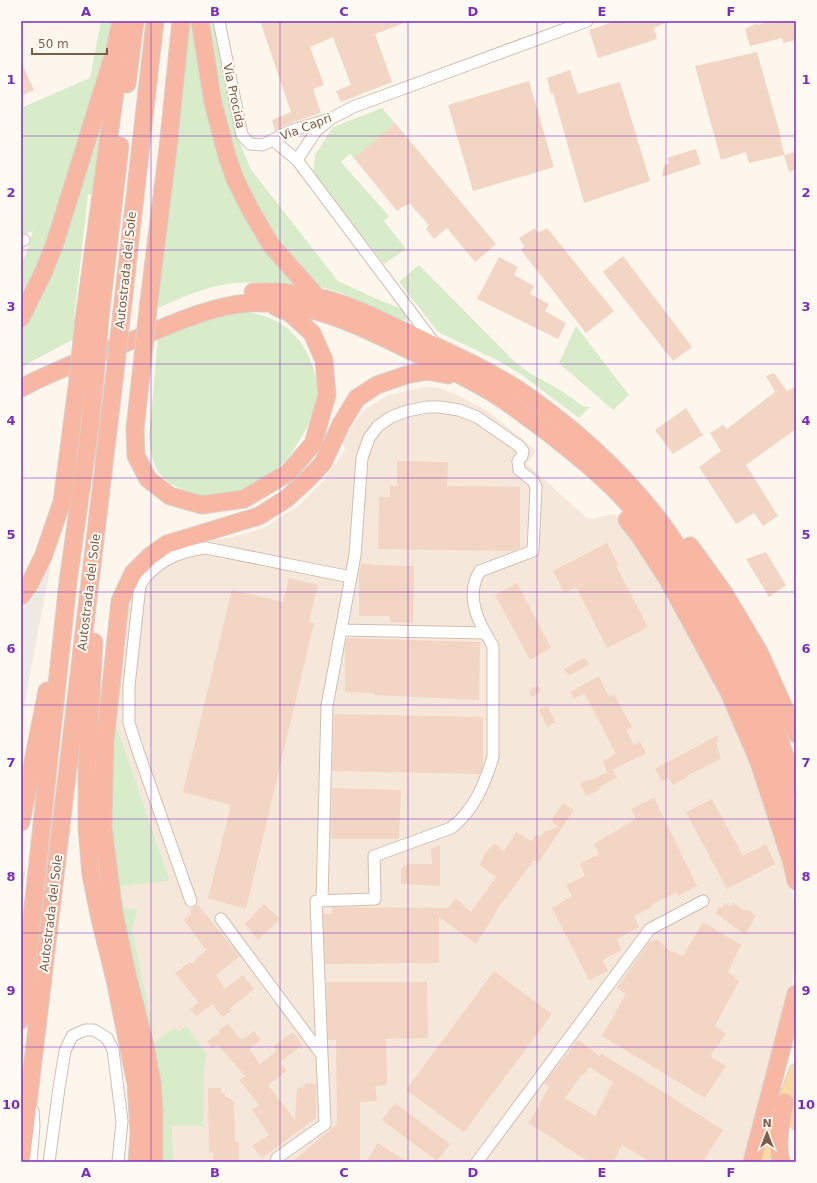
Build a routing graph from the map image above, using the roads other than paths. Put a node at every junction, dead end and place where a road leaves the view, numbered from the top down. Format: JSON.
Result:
{"nodes":[{"id":1,"x":121,"y":21,"type":"edge"},
{"id":2,"x":131,"y":21,"type":"edge"},
{"id":3,"x":135,"y":21,"type":"edge"},
{"id":4,"x":155,"y":21,"type":"edge"},
{"id":5,"x":181,"y":21,"type":"edge"},
{"id":6,"x":200,"y":21,"type":"edge"},
{"id":7,"x":219,"y":21,"type":"edge"},
{"id":8,"x":587,"y":21,"type":"edge"},
{"id":9,"x":330,"y":119,"type":"junction"},
{"id":10,"x":273,"y":140,"type":"junction"},
{"id":11,"x":297,"y":160,"type":"junction"},
{"id":12,"x":318,"y":298,"type":"junction"},
{"id":13,"x":269,"y":304,"type":"junction"},
{"id":14,"x":21,"y":318,"type":"edge"},
{"id":15,"x":92,"y":319,"type":"junction"},
{"id":16,"x":436,"y":346,"type":"junction"},
{"id":17,"x":21,"y":376,"type":"edge"},
{"id":18,"x":87,"y":378,"type":"junction"},
{"id":19,"x":468,"y":379,"type":"junction"},
{"id":20,"x":21,"y":388,"type":"edge"},
{"id":21,"x":559,"y":441,"type":"junction"},
{"id":22,"x":615,"y":471,"type":"junction"},
{"id":23,"x":102,"y":482,"type":"junction"},
{"id":24,"x":351,"y":577,"type":"junction"},
{"id":25,"x":68,"y":582,"type":"junction"},
{"id":26,"x":21,"y":596,"type":"edge"},
{"id":27,"x":341,"y":630,"type":"junction"},
{"id":28,"x":485,"y":633,"type":"junction"},
{"id":29,"x":796,"y":734,"type":"edge"},
{"id":30,"x":791,"y":796,"type":"edge"},
{"id":31,"x":21,"y":822,"type":"edge"},
{"id":32,"x":796,"y":836,"type":"edge"},
{"id":33,"x":794,"y":869,"type":"edge"},
{"id":34,"x":796,"y":881,"type":"edge"},
{"id":35,"x":322,"y":900,"type":"junction"},
{"id":36,"x":190,"y":901,"type":"dead end"},
{"id":37,"x":703,"y":901,"type":"dead end"},
{"id":38,"x":221,"y":919,"type":"dead end"},
{"id":39,"x":796,"y":994,"type":"edge"},
{"id":40,"x":21,"y":1020,"type":"edge"},
{"id":41,"x":322,"y":1056,"type":"junction"},
{"id":42,"x":796,"y":1071,"type":"edge"},
{"id":43,"x":32,"y":1074,"type":"junction"},
{"id":44,"x":796,"y":1087,"type":"edge"},
{"id":45,"x":785,"y":1102,"type":"junction"},
{"id":46,"x":796,"y":1122,"type":"edge"},
{"id":47,"x":21,"y":1162,"type":"edge"},
{"id":48,"x":31,"y":1162,"type":"edge"},
{"id":49,"x":49,"y":1162,"type":"edge"},
{"id":50,"x":118,"y":1162,"type":"edge"},
{"id":51,"x":137,"y":1162,"type":"edge"},
{"id":52,"x":154,"y":1162,"type":"edge"},
{"id":53,"x":276,"y":1162,"type":"edge"},
{"id":54,"x":477,"y":1162,"type":"edge"},
{"id":55,"x":752,"y":1162,"type":"edge"},
{"id":56,"x":760,"y":1162,"type":"edge"},
{"id":57,"x":781,"y":1162,"type":"edge"}],
"edges":[{"from":1,"to":14,"type":"highway"},
{"from":2,"to":15,"type":"highway"},
{"from":3,"to":15,"type":"highway","name":"Autostrada del Sole"},
{"from":4,"to":23,"type":"highway","name":"Autostrada del Sole","bridge":true},
{"from":5,"to":13,"type":"highway","bridge":true},
{"from":6,"to":12,"type":"highway"},
{"from":7,"to":10,"type":"street","name":"Via Procida"},
{"from":8,"to":9,"type":"street","name":"Via Capri"},
{"from":9,"to":10,"type":"street","name":"Via Capri"},
{"from":9,"to":11,"type":"street"},
{"from":10,"to":11,"type":"street","name":"Via Capri"},
{"from":11,"to":16,"type":"street","name":"Via Capri"},
{"from":12,"to":16,"type":"highway"},
{"from":12,"to":17,"type":"highway"},
{"from":13,"to":19,"type":"highway"},
{"from":13,"to":20,"type":"highway"},
{"from":15,"to":18,"type":"highway","bridge":true},
{"from":16,"to":22,"type":"highway"},
{"from":18,"to":25,"type":"highway","name":"Autostrada del Sole"},
{"from":18,"to":26,"type":"highway"},
{"from":19,"to":21,"type":"highway"},
{"from":19,"to":52,"type":"highway"},
{"from":21,"to":30,"type":"highway"},
{"from":21,"to":33,"type":"highway"},
{"from":22,"to":29,"type":"highway"},
{"from":22,"to":30,"type":"highway"},
{"from":23,"to":43,"type":"highway","name":"Autostrada del Sole"},
{"from":23,"to":51,"type":"highway"},
{"from":24,"to":27,"type":"street"},
{"from":24,"to":28,"type":"street"},
{"from":24,"to":36,"type":"street"},
{"from":25,"to":31,"type":"highway"},
{"from":25,"to":40,"type":"highway","name":"Autostrada del Sole"},
{"from":27,"to":28,"type":"street"},
{"from":27,"to":35,"type":"street"},
{"from":28,"to":35,"type":"street"},
{"from":30,"to":32,"type":"highway"},
{"from":33,"to":34,"type":"highway"},
{"from":35,"to":41,"type":"street"},
{"from":37,"to":54,"type":"street"},
{"from":38,"to":41,"type":"street"},
{"from":39,"to":55,"type":"highway"},
{"from":41,"to":53,"type":"street"},
{"from":42,"to":45,"type":"main road"},
{"from":43,"to":47,"type":"highway","name":"Autostrada del Sole"},
{"from":43,"to":48,"type":"street"},
{"from":44,"to":46,"type":"main road"},
{"from":45,"to":56,"type":"main road"},
{"from":45,"to":57,"type":"highway"},
{"from":49,"to":50,"type":"street"}]}
